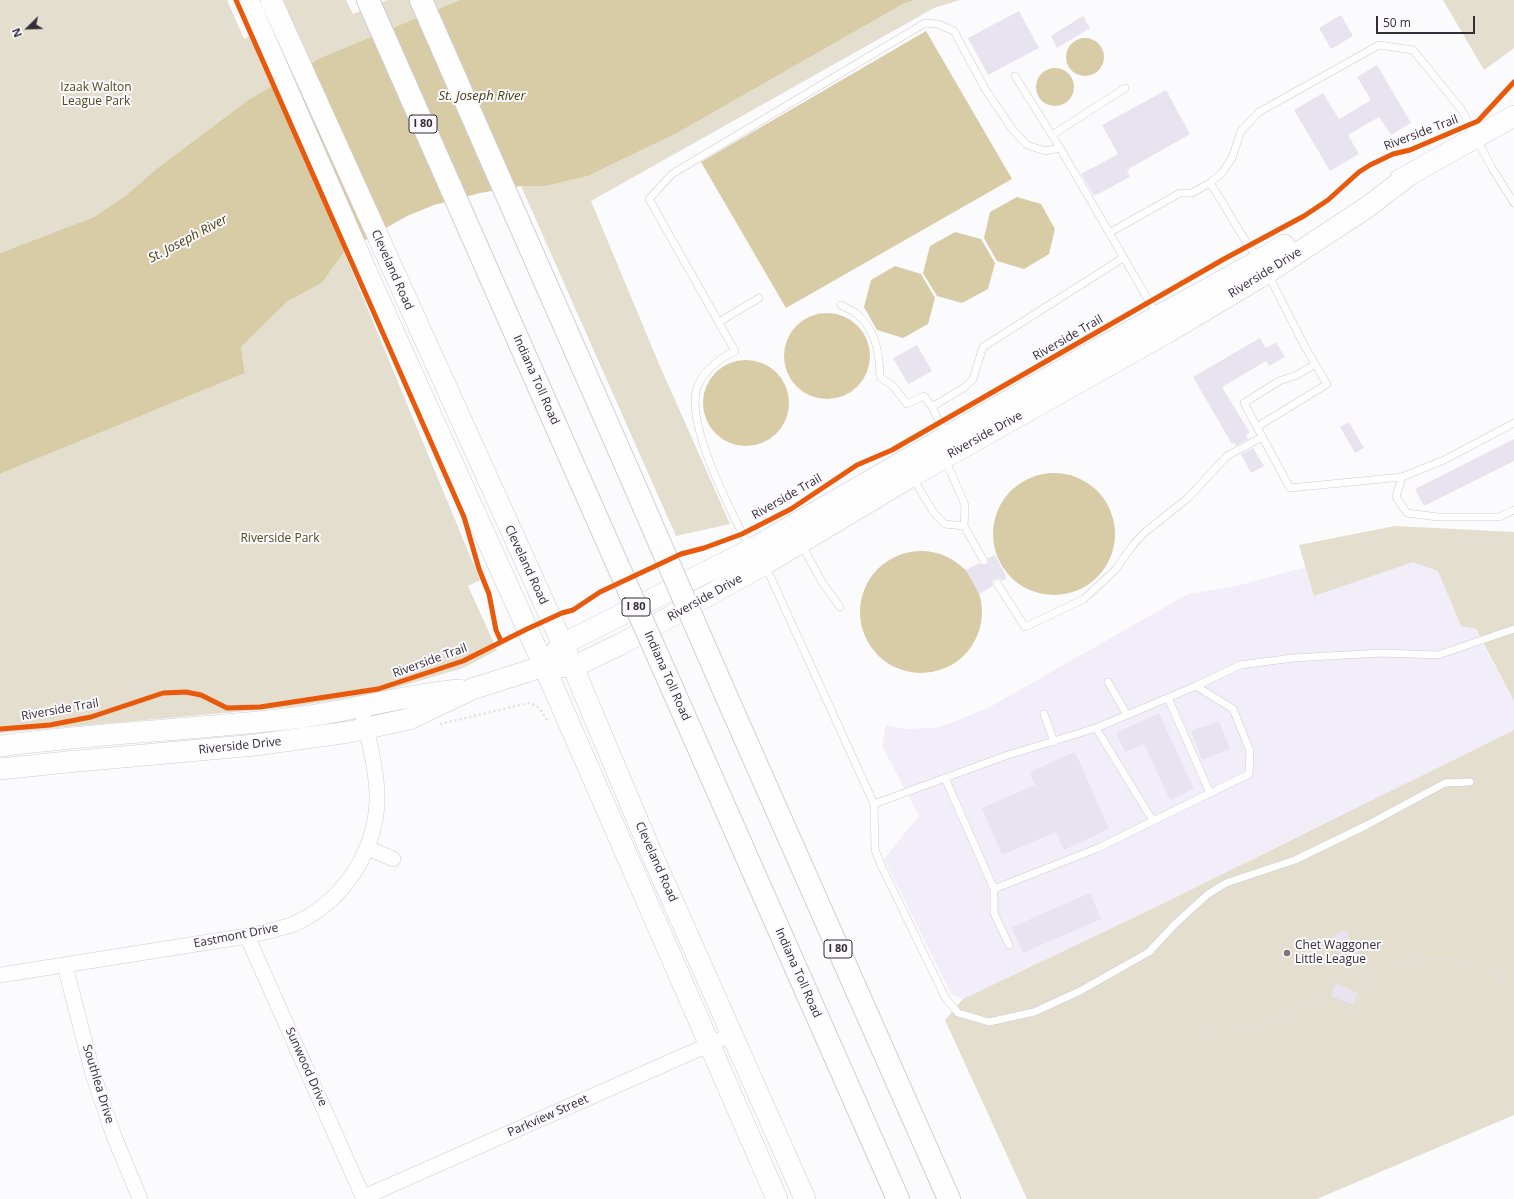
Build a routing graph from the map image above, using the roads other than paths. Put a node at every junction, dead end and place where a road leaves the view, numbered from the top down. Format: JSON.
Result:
{"nodes":[{"id":1,"x":248,"y":0,"type":"edge"},
{"id":2,"x":271,"y":0,"type":"edge"},
{"id":3,"x":368,"y":0,"type":"edge"},
{"id":4,"x":421,"y":0,"type":"edge"},
{"id":5,"x":1015,"y":76,"type":"dead end"},
{"id":6,"x":1125,"y":88,"type":"dead end"},
{"id":7,"x":1514,"y":116,"type":"edge"},
{"id":8,"x":1052,"y":135,"type":"junction"},
{"id":9,"x":1476,"y":138,"type":"junction"},
{"id":10,"x":1060,"y":148,"type":"junction"},
{"id":11,"x":1210,"y":183,"type":"junction"},
{"id":12,"x":1514,"y":203,"type":"edge"},
{"id":13,"x":1109,"y":233,"type":"junction"},
{"id":14,"x":1123,"y":258,"type":"junction"},
{"id":15,"x":1264,"y":267,"type":"junction"},
{"id":16,"x":759,"y":298,"type":"dead end"},
{"id":17,"x":841,"y":305,"type":"dead end"},
{"id":18,"x":719,"y":322,"type":"junction"},
{"id":19,"x":1163,"y":324,"type":"junction"},
{"id":20,"x":1315,"y":364,"type":"junction"},
{"id":21,"x":932,"y":407,"type":"junction"},
{"id":22,"x":1514,"y":423,"type":"edge"},
{"id":23,"x":1256,"y":427,"type":"junction"},
{"id":24,"x":1262,"y":436,"type":"junction"},
{"id":25,"x":946,"y":447,"type":"junction"},
{"id":26,"x":907,"y":469,"type":"junction"},
{"id":27,"x":1402,"y":478,"type":"junction"},
{"id":28,"x":1514,"y":510,"type":"edge"},
{"id":29,"x":964,"y":526,"type":"junction"},
{"id":30,"x":801,"y":543,"type":"junction"},
{"id":31,"x":758,"y":557,"type":"junction"},
{"id":32,"x":984,"y":561,"type":"dead end"},
{"id":33,"x":998,"y":584,"type":"dead end"},
{"id":34,"x":840,"y":607,"type":"dead end"},
{"id":35,"x":1514,"y":628,"type":"edge"},
{"id":36,"x":563,"y":644,"type":"junction"},
{"id":37,"x":544,"y":666,"type":"junction"},
{"id":38,"x":573,"y":667,"type":"junction"},
{"id":39,"x":1108,"y":682,"type":"dead end"},
{"id":40,"x":1196,"y":686,"type":"junction"},
{"id":41,"x":472,"y":689,"type":"junction"},
{"id":42,"x":1168,"y":698,"type":"junction"},
{"id":43,"x":361,"y":707,"type":"junction"},
{"id":44,"x":1044,"y":714,"type":"dead end"},
{"id":45,"x":1127,"y":715,"type":"junction"},
{"id":46,"x":366,"y":728,"type":"junction"},
{"id":47,"x":1096,"y":728,"type":"junction"},
{"id":48,"x":1054,"y":742,"type":"junction"},
{"id":49,"x":0,"y":746,"type":"edge"},
{"id":50,"x":0,"y":769,"type":"edge"},
{"id":51,"x":945,"y":778,"type":"junction"},
{"id":52,"x":1470,"y":782,"type":"dead end"},
{"id":53,"x":1210,"y":793,"type":"junction"},
{"id":54,"x":874,"y":804,"type":"junction"},
{"id":55,"x":1153,"y":820,"type":"junction"},
{"id":56,"x":368,"y":848,"type":"junction"},
{"id":57,"x":393,"y":859,"type":"dead end"},
{"id":58,"x":994,"y":890,"type":"junction"},
{"id":59,"x":247,"y":936,"type":"junction"},
{"id":60,"x":1009,"y":945,"type":"dead end"},
{"id":61,"x":65,"y":966,"type":"junction"},
{"id":62,"x":0,"y":975,"type":"edge"},
{"id":63,"x":733,"y":1034,"type":"junction"},
{"id":64,"x":709,"y":1044,"type":"junction"},
{"id":65,"x":364,"y":1198,"type":"edge"},
{"id":66,"x":140,"y":1199,"type":"edge"},
{"id":67,"x":777,"y":1199,"type":"edge"},
{"id":68,"x":805,"y":1199,"type":"edge"},
{"id":69,"x":898,"y":1199,"type":"edge"},
{"id":70,"x":949,"y":1199,"type":"edge"}],
"edges":[{"from":1,"to":37,"type":"main road","name":"Cleveland Road"},
{"from":2,"to":36,"type":"main road","name":"Cleveland Road"},
{"from":3,"to":69,"type":"highway","name":"Indiana Toll Road","number":"I 80","bridge":true},
{"from":4,"to":70,"type":"highway","number":"I 80","bridge":true},
{"from":5,"to":8,"type":"lane"},
{"from":6,"to":8,"type":"lane"},
{"from":7,"to":9,"type":"main road","name":"Riverside Drive"},
{"from":8,"to":10,"type":"lane"},
{"from":9,"to":11,"type":"lane"},
{"from":9,"to":12,"type":"lane"},
{"from":9,"to":15,"type":"main road","name":"Riverside Drive"},
{"from":10,"to":13,"type":"lane"},
{"from":10,"to":18,"type":"lane"},
{"from":11,"to":13,"type":"lane"},
{"from":11,"to":15,"type":"lane"},
{"from":13,"to":14,"type":"lane"},
{"from":14,"to":19,"type":"lane"},
{"from":14,"to":21,"type":"lane"},
{"from":15,"to":19,"type":"main road","name":"Riverside Drive"},
{"from":15,"to":20,"type":"lane"},
{"from":16,"to":18,"type":"lane"},
{"from":17,"to":21,"type":"lane"},
{"from":18,"to":31,"type":"lane"},
{"from":19,"to":25,"type":"main road","name":"Riverside Drive"},
{"from":20,"to":23,"type":"lane"},
{"from":20,"to":23,"type":"lane"},
{"from":21,"to":25,"type":"lane"},
{"from":22,"to":27,"type":"lane"},
{"from":23,"to":24,"type":"lane"},
{"from":24,"to":27,"type":"lane"},
{"from":24,"to":33,"type":"lane"},
{"from":25,"to":26,"type":"main road","name":"Riverside Drive"},
{"from":25,"to":29,"type":"lane"},
{"from":26,"to":29,"type":"lane"},
{"from":26,"to":30,"type":"main road","name":"Riverside Drive"},
{"from":26,"to":31,"type":"main road","name":"Riverside Drive"},
{"from":27,"to":28,"type":"lane"},
{"from":29,"to":32,"type":"lane"},
{"from":30,"to":31,"type":"main road","name":"Riverside Drive"},
{"from":30,"to":34,"type":"lane"},
{"from":31,"to":36,"type":"main road","name":"Riverside Drive"},
{"from":31,"to":38,"type":"main road","name":"Riverside Drive"},
{"from":31,"to":54,"type":"lane"},
{"from":35,"to":40,"type":"lane"},
{"from":36,"to":37,"type":"main road","name":"Riverside Drive"},
{"from":36,"to":38,"type":"main road","name":"Cleveland Road"},
{"from":37,"to":38,"type":"main road","name":"Riverside Drive"},
{"from":37,"to":41,"type":"main road","name":"Riverside Drive"},
{"from":37,"to":64,"type":"main road","name":"Cleveland Road"},
{"from":38,"to":63,"type":"main road","name":"Cleveland Road"},
{"from":39,"to":45,"type":"lane"},
{"from":40,"to":42,"type":"lane"},
{"from":40,"to":53,"type":"lane"},
{"from":41,"to":43,"type":"main road","name":"Riverside Drive"},
{"from":41,"to":46,"type":"main road","name":"Riverside Drive"},
{"from":42,"to":45,"type":"lane"},
{"from":42,"to":53,"type":"lane"},
{"from":43,"to":46,"type":"street","name":"Eastmont Drive"},
{"from":43,"to":49,"type":"main road","name":"Riverside Drive"},
{"from":44,"to":48,"type":"lane"},
{"from":45,"to":47,"type":"lane"},
{"from":46,"to":50,"type":"main road","name":"Riverside Drive"},
{"from":46,"to":56,"type":"street","name":"Eastmont Drive"},
{"from":47,"to":48,"type":"lane"},
{"from":47,"to":55,"type":"lane"},
{"from":48,"to":51,"type":"lane"},
{"from":51,"to":54,"type":"lane"},
{"from":51,"to":58,"type":"lane"},
{"from":52,"to":54,"type":"lane"},
{"from":53,"to":55,"type":"lane"},
{"from":55,"to":58,"type":"lane"},
{"from":56,"to":57,"type":"street"},
{"from":56,"to":59,"type":"street","name":"Eastmont Drive"},
{"from":58,"to":60,"type":"lane"},
{"from":59,"to":61,"type":"street","name":"Eastmont Drive"},
{"from":59,"to":65,"type":"street","name":"Sunwood Drive"},
{"from":61,"to":62,"type":"street","name":"Eastmont Drive"},
{"from":61,"to":66,"type":"street","name":"Southlea Drive"},
{"from":63,"to":64,"type":"street","name":"Parkview Street"},
{"from":63,"to":68,"type":"main road","name":"Cleveland Road"},
{"from":64,"to":65,"type":"street","name":"Parkview Street"},
{"from":64,"to":67,"type":"main road","name":"Cleveland Road"}]}
